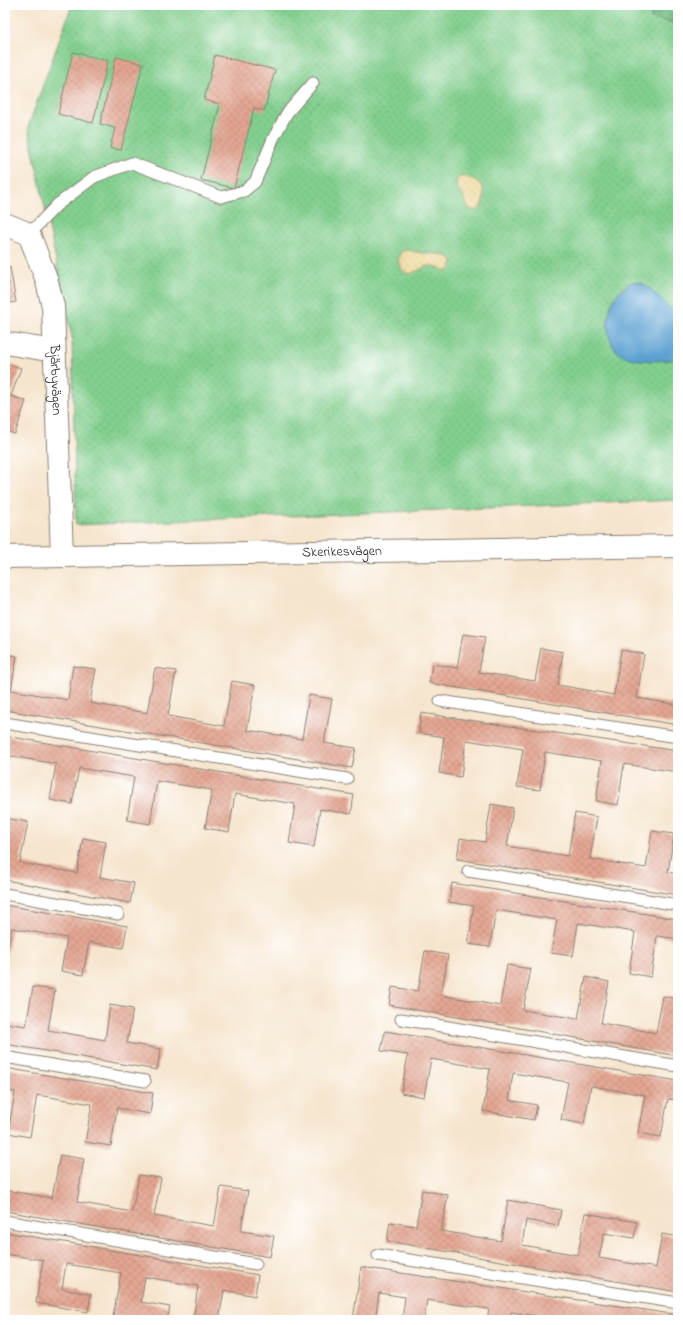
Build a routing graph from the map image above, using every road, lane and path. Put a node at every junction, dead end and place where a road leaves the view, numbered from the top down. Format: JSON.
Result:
{"nodes":[{"id":1,"x":313,"y":83,"type":"dead end"},
{"id":2,"x":5,"y":224,"type":"edge"},
{"id":3,"x":29,"y":234,"type":"junction"},
{"id":4,"x":5,"y":342,"type":"edge"},
{"id":5,"x":54,"y":351,"type":"junction"},
{"id":6,"x":678,"y":546,"type":"edge"},
{"id":7,"x":62,"y":556,"type":"junction"},
{"id":8,"x":5,"y":557,"type":"edge"},
{"id":9,"x":440,"y":700,"type":"dead end"},
{"id":10,"x":5,"y":723,"type":"edge"},
{"id":11,"x":678,"y":737,"type":"edge"},
{"id":12,"x":347,"y":779,"type":"dead end"},
{"id":13,"x":468,"y":871,"type":"dead end"},
{"id":14,"x":5,"y":894,"type":"edge"},
{"id":15,"x":678,"y":905,"type":"edge"},
{"id":16,"x":118,"y":914,"type":"dead end"},
{"id":17,"x":401,"y":1019,"type":"dead end"},
{"id":18,"x":5,"y":1057,"type":"edge"},
{"id":19,"x":678,"y":1066,"type":"edge"},
{"id":20,"x":145,"y":1081,"type":"dead end"},
{"id":21,"x":5,"y":1220,"type":"edge"},
{"id":22,"x":378,"y":1254,"type":"dead end"},
{"id":23,"x":256,"y":1264,"type":"dead end"},
{"id":24,"x":678,"y":1303,"type":"edge"}],
"edges":[{"from":1,"to":3,"type":"lane"},
{"from":2,"to":3,"type":"street"},
{"from":3,"to":5,"type":"street","name":"Bjärbyvägen"},
{"from":4,"to":5,"type":"street"},
{"from":5,"to":7,"type":"street","name":"Bjärbyvägen"},
{"from":6,"to":7,"type":"street","name":"Skerikesvägen"},
{"from":7,"to":8,"type":"street","name":"Skerikesvägen"},
{"from":9,"to":11,"type":"lane"},
{"from":10,"to":12,"type":"lane"},
{"from":13,"to":15,"type":"lane"},
{"from":14,"to":16,"type":"lane"},
{"from":17,"to":19,"type":"lane"},
{"from":18,"to":20,"type":"lane"},
{"from":21,"to":23,"type":"lane"},
{"from":22,"to":24,"type":"lane"}]}
